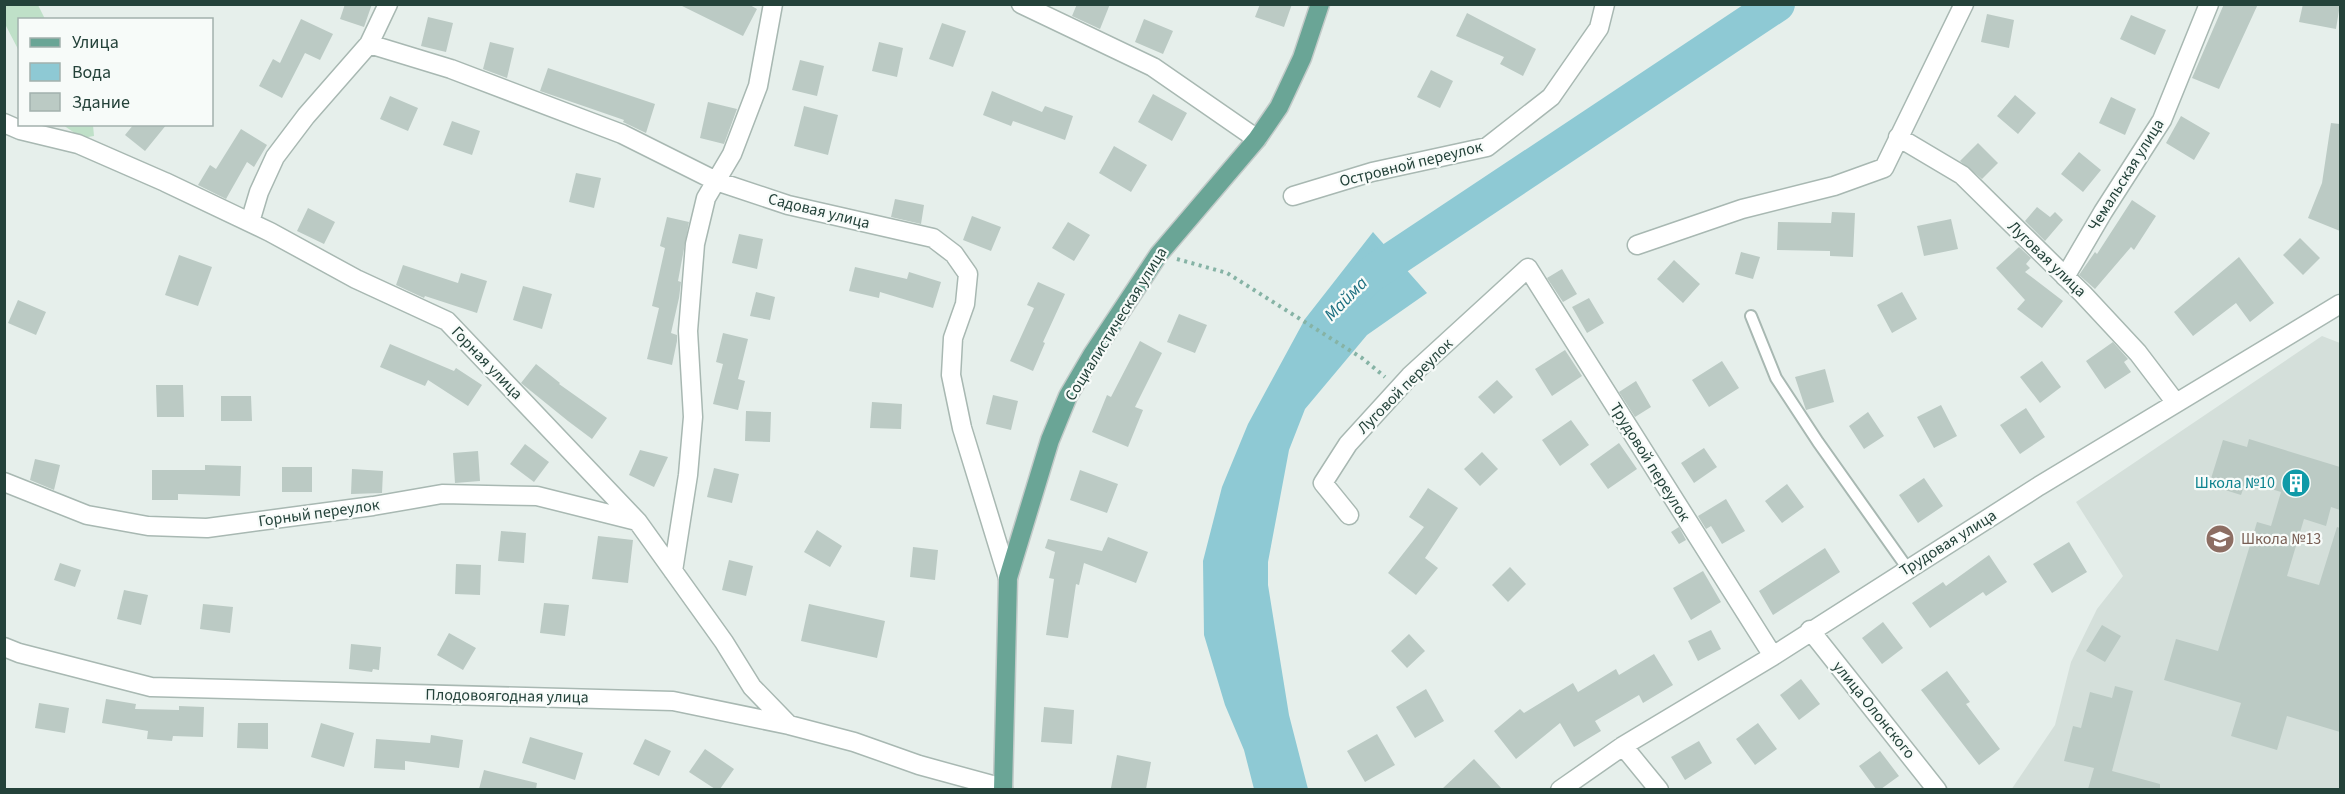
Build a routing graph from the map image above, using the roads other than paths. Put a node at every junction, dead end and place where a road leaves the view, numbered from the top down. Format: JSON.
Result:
{"nodes":[{"id":1,"x":388,"y":4,"type":"edge"},
{"id":2,"x":773,"y":4,"type":"edge"},
{"id":3,"x":1021,"y":4,"type":"edge"},
{"id":4,"x":1320,"y":4,"type":"edge"},
{"id":5,"x":1605,"y":4,"type":"edge"},
{"id":6,"x":1964,"y":4,"type":"edge"},
{"id":7,"x":2209,"y":4,"type":"edge"},
{"id":8,"x":369,"y":44,"type":"junction"},
{"id":9,"x":4,"y":123,"type":"edge"},
{"id":10,"x":1898,"y":137,"type":"junction"},
{"id":11,"x":1257,"y":139,"type":"junction"},
{"id":12,"x":716,"y":181,"type":"junction"},
{"id":13,"x":1293,"y":196,"type":"dead end"},
{"id":14,"x":250,"y":222,"type":"junction"},
{"id":15,"x":1637,"y":245,"type":"dead end"},
{"id":16,"x":1528,"y":268,"type":"joint"},
{"id":17,"x":2065,"y":277,"type":"junction"},
{"id":18,"x":2340,"y":304,"type":"edge"},
{"id":19,"x":1750,"y":316,"type":"dead end"},
{"id":20,"x":2176,"y":404,"type":"junction"},
{"id":21,"x":4,"y":482,"type":"edge"},
{"id":22,"x":1349,"y":515,"type":"dead end"},
{"id":23,"x":638,"y":522,"type":"junction"},
{"id":24,"x":1908,"y":569,"type":"junction"},
{"id":25,"x":673,"y":571,"type":"junction"},
{"id":26,"x":1008,"y":578,"type":"junction"},
{"id":27,"x":1810,"y":630,"type":"junction"},
{"id":28,"x":4,"y":647,"type":"edge"},
{"id":29,"x":1773,"y":656,"type":"junction"},
{"id":30,"x":789,"y":725,"type":"junction"},
{"id":31,"x":1623,"y":746,"type":"junction"},
{"id":32,"x":1003,"y":789,"type":"edge"},
{"id":33,"x":1560,"y":789,"type":"edge"},
{"id":34,"x":1659,"y":789,"type":"edge"},
{"id":35,"x":1937,"y":789,"type":"edge"}],
"edges":[{"from":1,"to":8,"type":"street"},
{"from":2,"to":12,"type":"street"},
{"from":3,"to":11,"type":"street"},
{"from":4,"to":11,"type":"main road","name":"Социалистическая улица"},
{"from":5,"to":13,"type":"street","name":"Островной переулок"},
{"from":6,"to":10,"type":"street"},
{"from":7,"to":17,"type":"street","name":"Чемальская улица"},
{"from":8,"to":12,"type":"street","name":"Садовая улица"},
{"from":8,"to":14,"type":"street"},
{"from":9,"to":14,"type":"street","name":"Горная улица"},
{"from":10,"to":15,"type":"street"},
{"from":10,"to":17,"type":"street","name":"Луговая улица"},
{"from":11,"to":26,"type":"main road","name":"Социалистическая улица"},
{"from":12,"to":25,"type":"street"},
{"from":12,"to":26,"type":"street","name":"Садовая улица"},
{"from":14,"to":23,"type":"street","name":"Горная улица"},
{"from":16,"to":22,"type":"street","name":"Луговой переулок"},
{"from":16,"to":29,"type":"street","name":"Трудовой переулок"},
{"from":17,"to":20,"type":"street","name":"Луговая улица"},
{"from":18,"to":20,"type":"street","name":"Трудовая улица"},
{"from":19,"to":24,"type":"lane"},
{"from":20,"to":24,"type":"street","name":"Трудовая улица"},
{"from":21,"to":23,"type":"street","name":"Горный переулок"},
{"from":23,"to":25,"type":"street","name":"Горная улица"},
{"from":24,"to":27,"type":"street","name":"Трудовая улица"},
{"from":25,"to":30,"type":"street","name":"Горная улица"},
{"from":26,"to":32,"type":"main road","name":"Социалистическая улица"},
{"from":27,"to":29,"type":"street","name":"Трудовая улица"},
{"from":27,"to":35,"type":"street","name":"улица Олонского"},
{"from":28,"to":30,"type":"street","name":"Плодовоягодная улица"},
{"from":29,"to":31,"type":"street","name":"Трудовая улица"},
{"from":30,"to":32,"type":"street","name":"Плодовоягодная улица"},
{"from":31,"to":33,"type":"street","name":"Трудовая улица"},
{"from":31,"to":34,"type":"street"}]}
